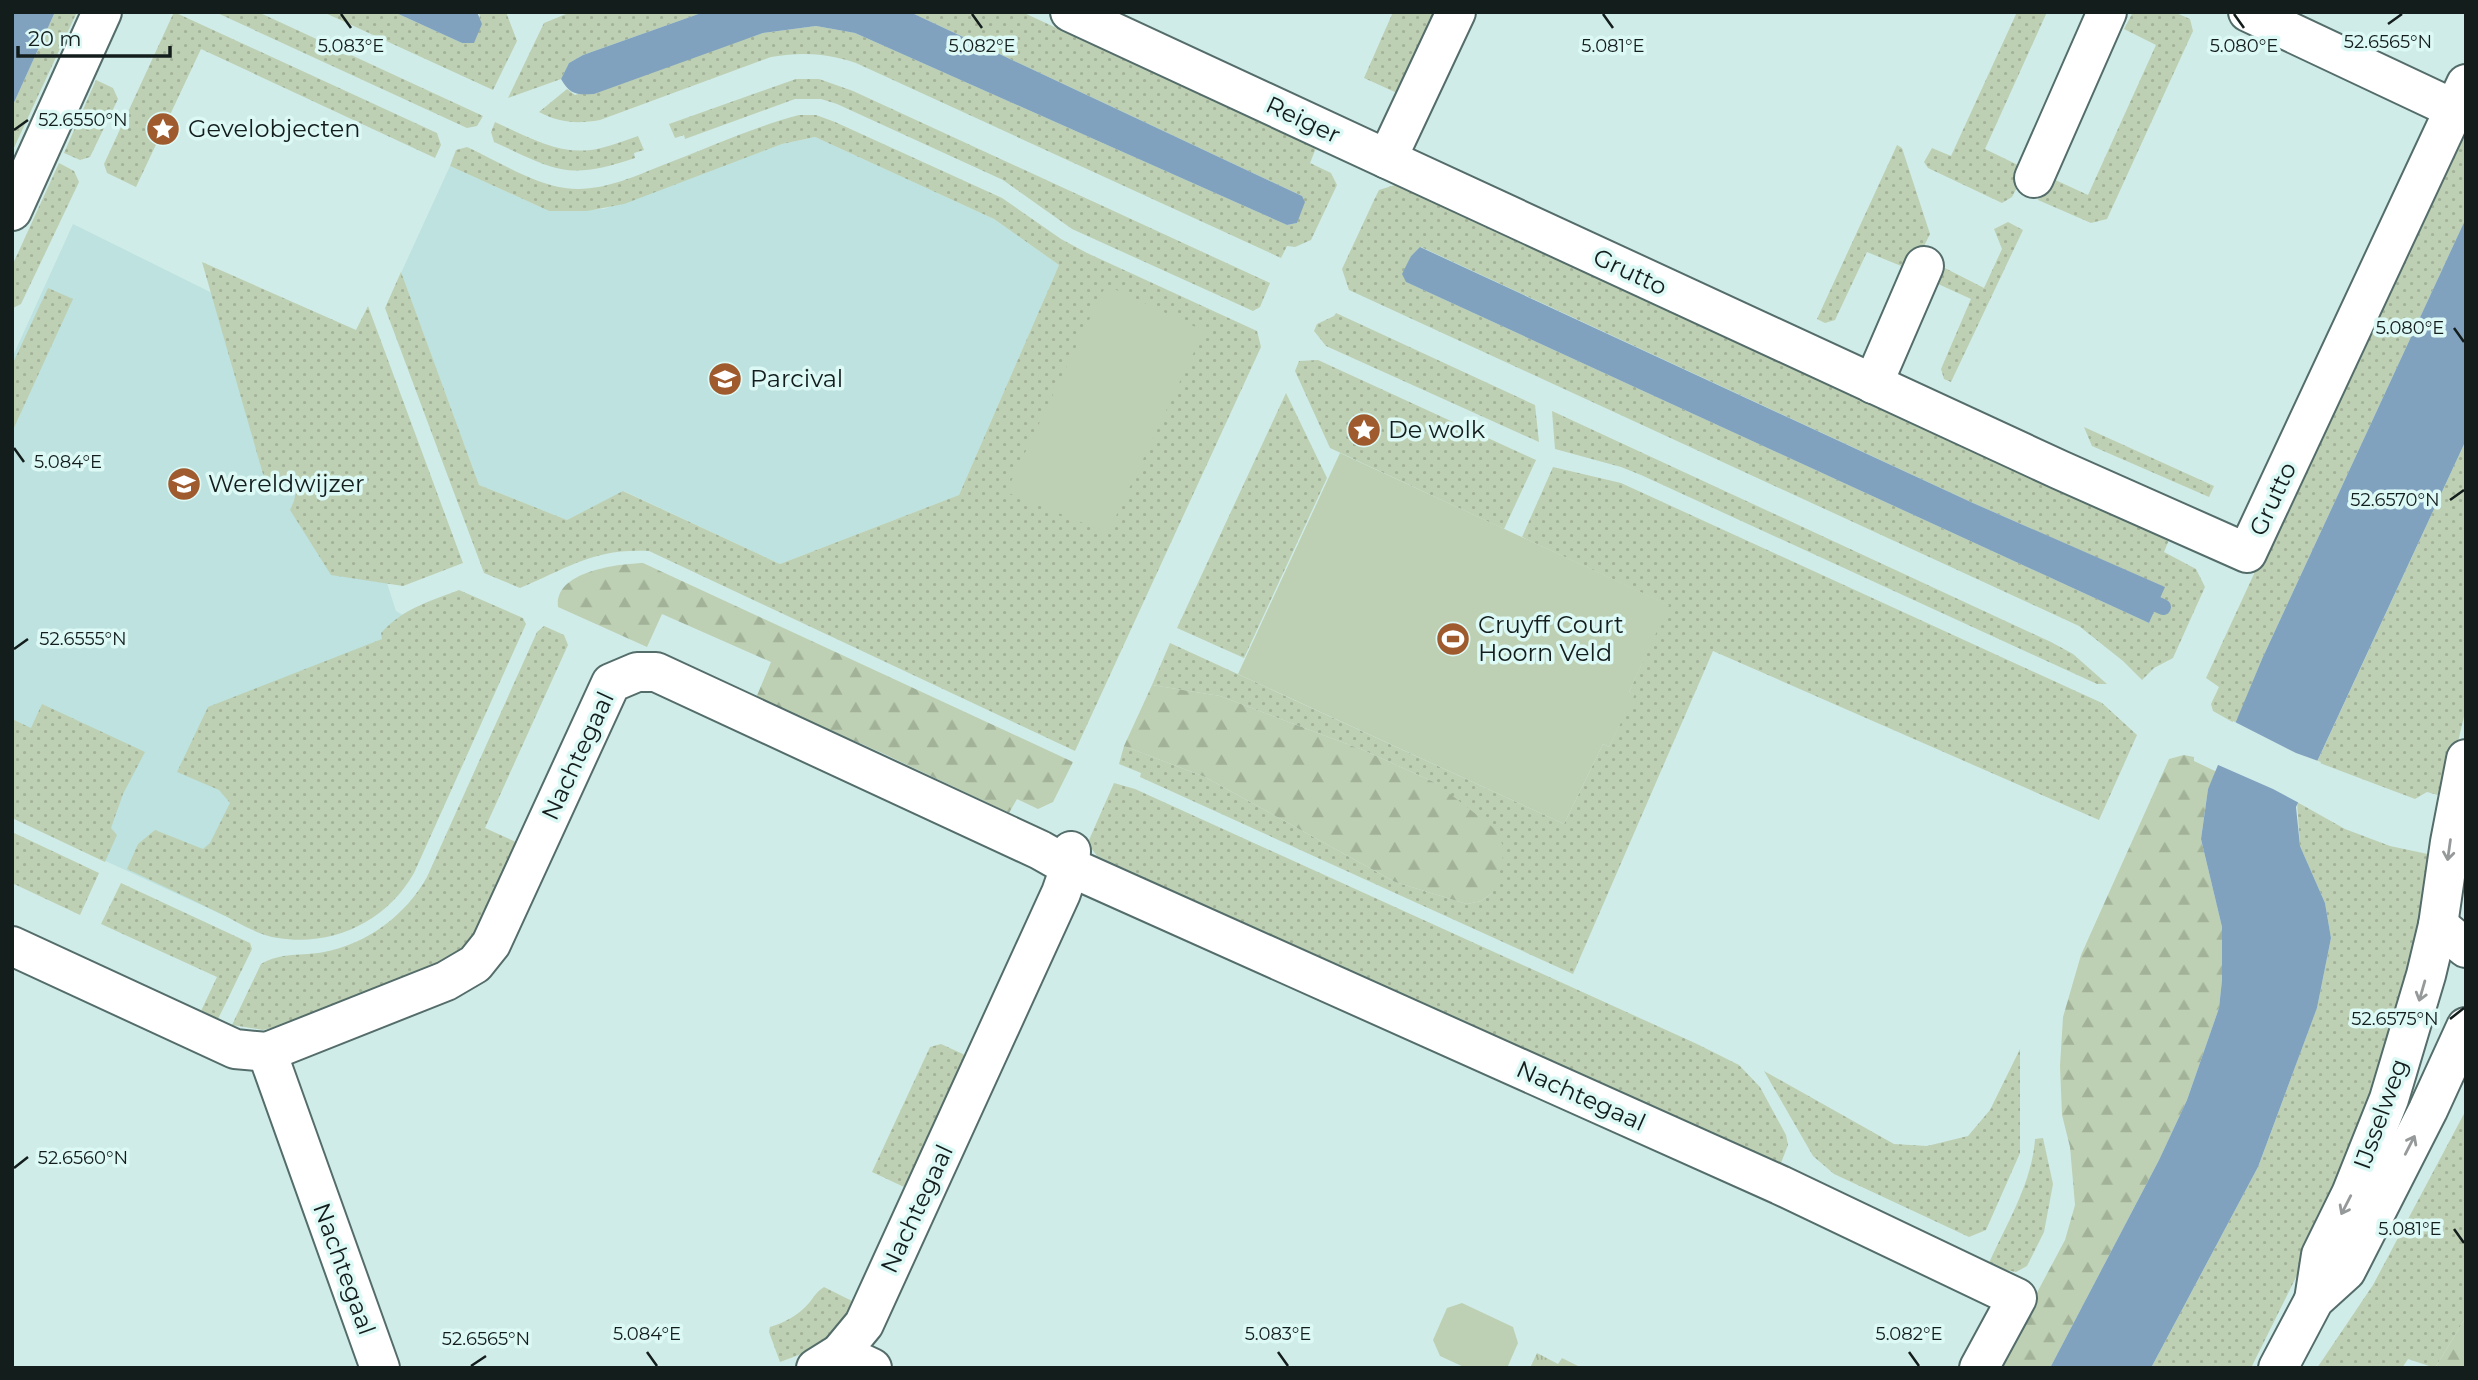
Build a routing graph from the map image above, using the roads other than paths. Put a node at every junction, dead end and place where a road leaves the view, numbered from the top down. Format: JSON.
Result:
{"nodes":[{"id":1,"x":102,"y":12,"type":"edge"},
{"id":2,"x":1070,"y":12,"type":"edge"},
{"id":3,"x":1457,"y":12,"type":"edge"},
{"id":4,"x":2107,"y":12,"type":"edge"},
{"id":5,"x":2248,"y":12,"type":"edge"},
{"id":6,"x":2460,"y":97,"type":"edge"},
{"id":7,"x":1387,"y":159,"type":"junction"},
{"id":8,"x":2034,"y":178,"type":"dead end"},
{"id":9,"x":12,"y":211,"type":"edge"},
{"id":10,"x":1924,"y":266,"type":"dead end"},
{"id":11,"x":1873,"y":384,"type":"junction"},
{"id":12,"x":2466,"y":759,"type":"edge"},
{"id":13,"x":1071,"y":859,"type":"junction"},
{"id":14,"x":2457,"y":932,"type":"edge"},
{"id":15,"x":12,"y":946,"type":"edge"},
{"id":16,"x":2466,"y":1027,"type":"edge"},
{"id":17,"x":267,"y":1052,"type":"junction"},
{"id":18,"x":2315,"y":1300,"type":"junction"},
{"id":19,"x":843,"y":1363,"type":"edge"},
{"id":20,"x":380,"y":1368,"type":"edge"},
{"id":21,"x":1979,"y":1368,"type":"edge"},
{"id":22,"x":2278,"y":1368,"type":"edge"}],
"edges":[{"from":1,"to":9,"type":"street"},
{"from":2,"to":7,"type":"street","name":"Reiger"},
{"from":3,"to":7,"type":"street"},
{"from":4,"to":8,"type":"street"},
{"from":5,"to":6,"type":"street","name":"Grutto"},
{"from":6,"to":11,"type":"street","name":"Grutto"},
{"from":7,"to":11,"type":"street","name":"Grutto"},
{"from":10,"to":11,"type":"street"},
{"from":12,"to":14,"type":"street","name":"IJsselweg","one_way":true},
{"from":13,"to":17,"type":"street","name":"Nachtegaal"},
{"from":13,"to":19,"type":"street","name":"Nachtegaal"},
{"from":13,"to":21,"type":"street","name":"Nachtegaal"},
{"from":14,"to":18,"type":"street","name":"IJsselweg","one_way":true},
{"from":15,"to":17,"type":"street","name":"Nachtegaal"},
{"from":18,"to":16,"type":"street","name":"IJsselweg","one_way":true},
{"from":17,"to":20,"type":"street","name":"Nachtegaal"},
{"from":18,"to":22,"type":"street","name":"IJsselweg"}]}
